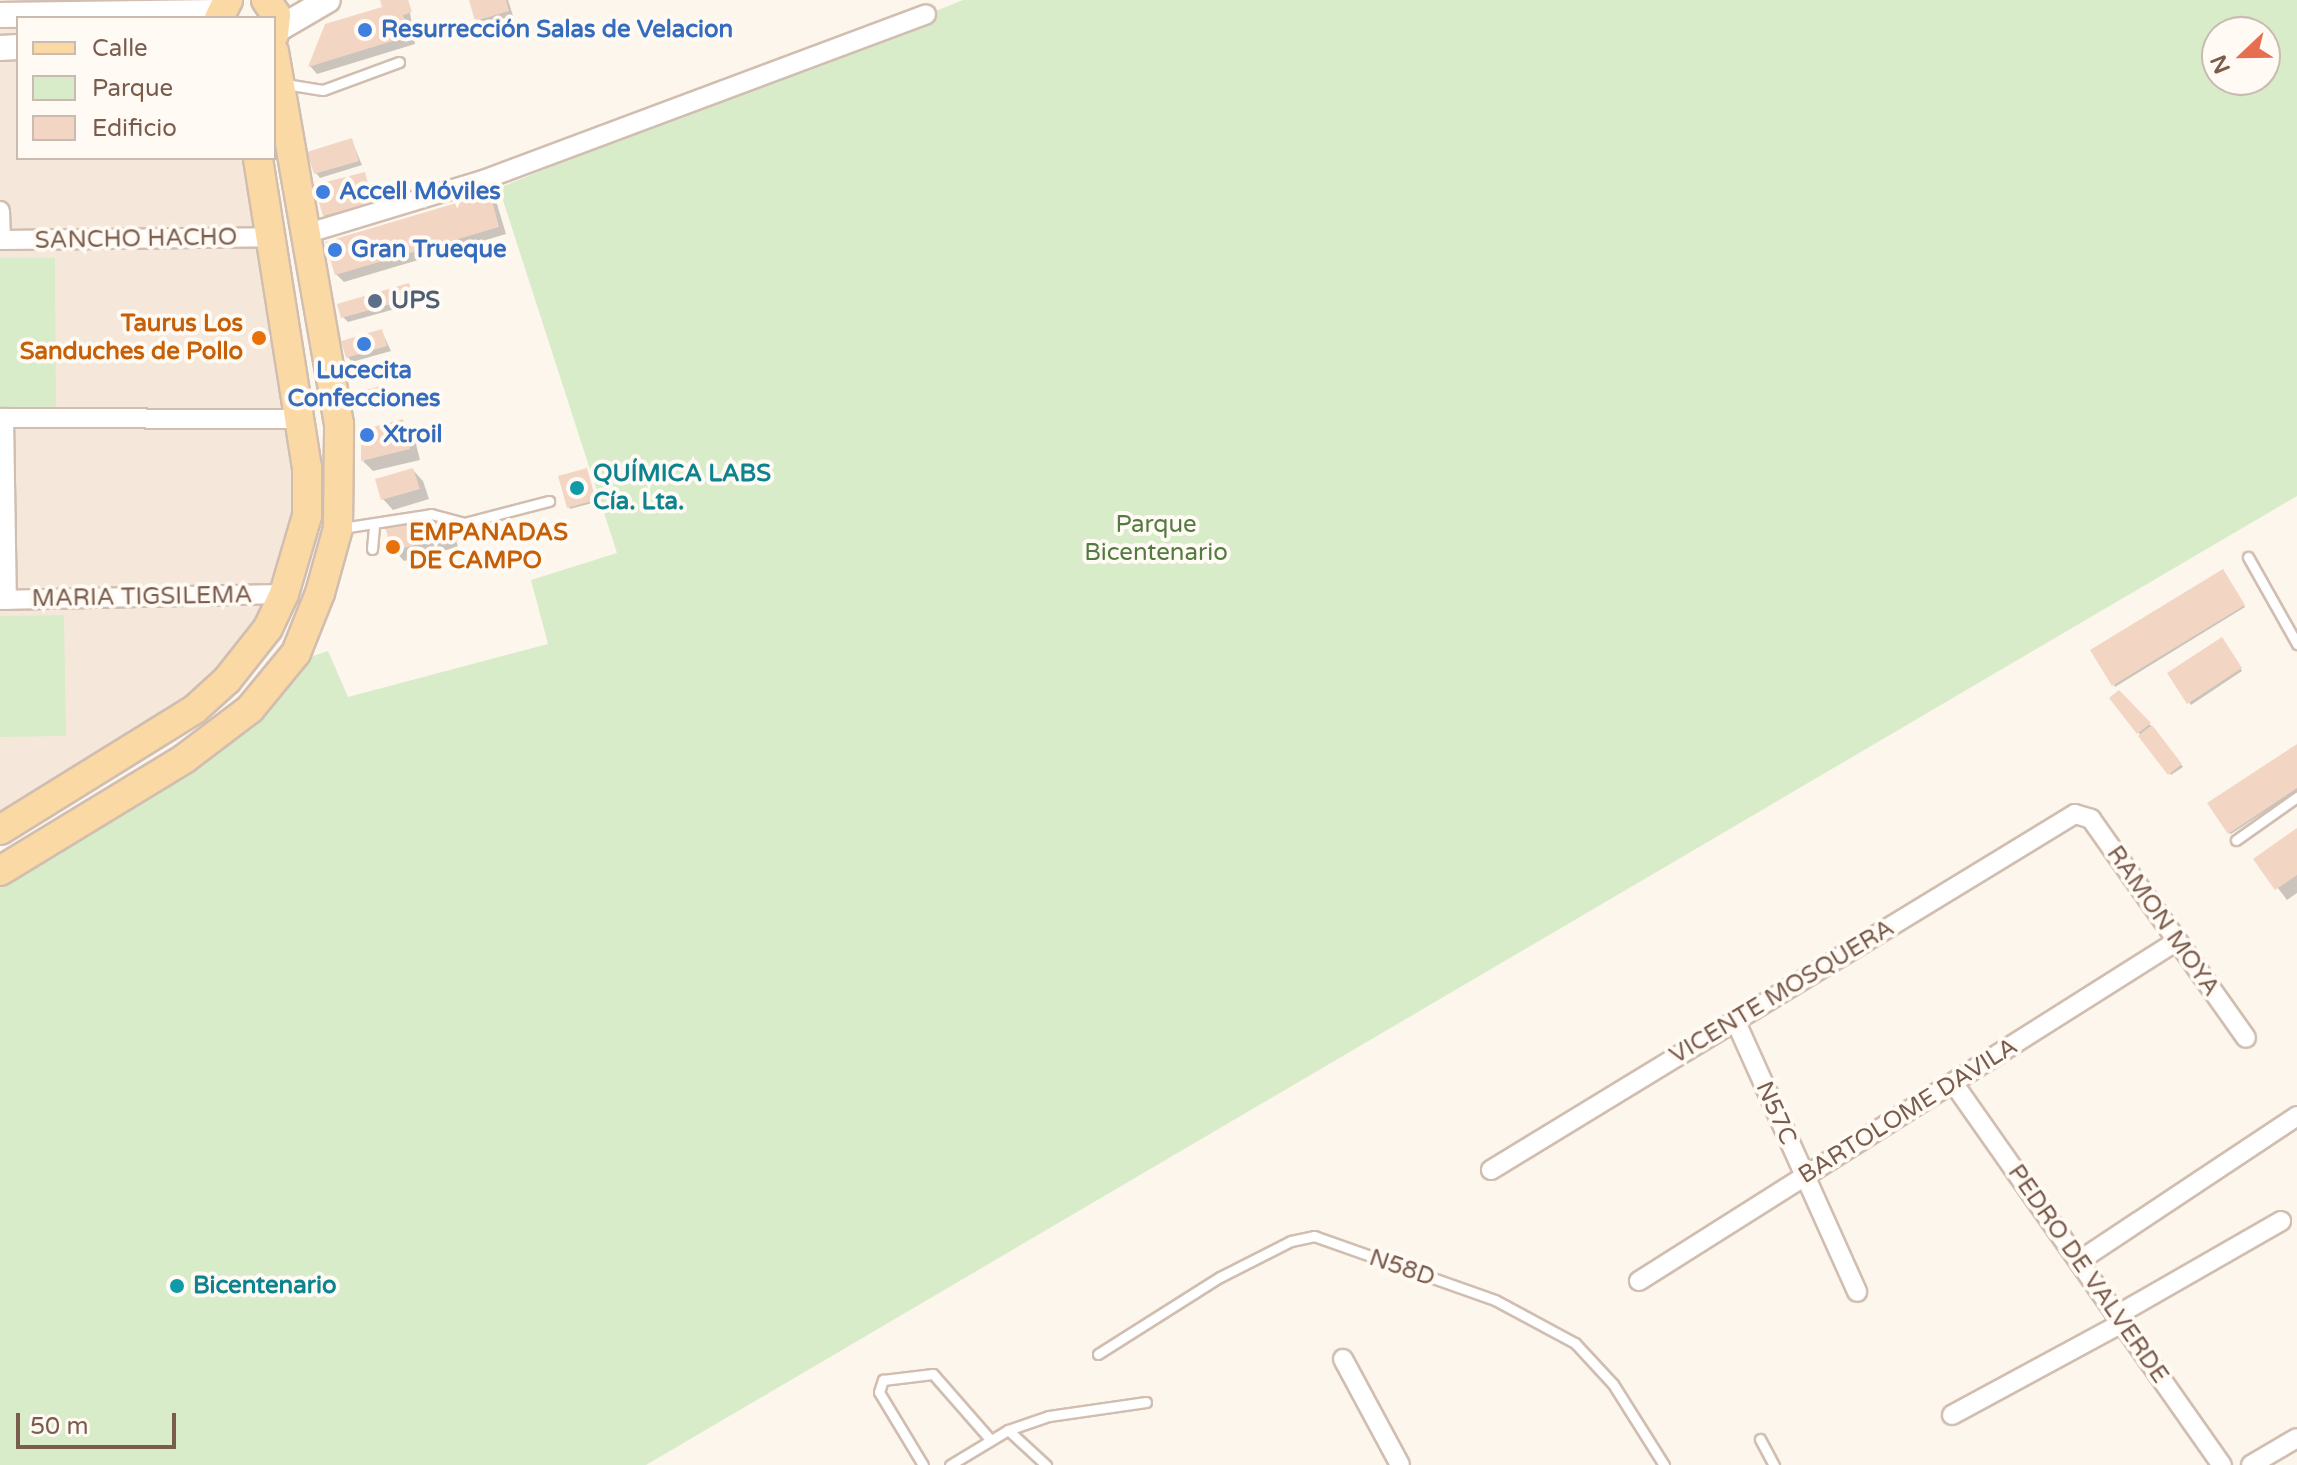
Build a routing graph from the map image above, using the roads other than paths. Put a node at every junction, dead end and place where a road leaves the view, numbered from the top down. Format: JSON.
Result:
{"nodes":[{"id":1,"x":328,"y":0,"type":"edge"},
{"id":2,"x":222,"y":10,"type":"edge"},
{"id":3,"x":926,"y":14,"type":"dead end"},
{"id":4,"x":0,"y":15,"type":"edge"},
{"id":5,"x":276,"y":38,"type":"edge"},
{"id":6,"x":399,"y":62,"type":"dead end"},
{"id":7,"x":276,"y":68,"type":"edge"},
{"id":8,"x":277,"y":83,"type":"junction"},
{"id":9,"x":258,"y":160,"type":"edge"},
{"id":10,"x":0,"y":211,"type":"edge"},
{"id":11,"x":305,"y":234,"type":"junction"},
{"id":12,"x":273,"y":237,"type":"junction"},
{"id":13,"x":0,"y":240,"type":"edge"},
{"id":14,"x":322,"y":328,"type":"junction"},
{"id":15,"x":289,"y":334,"type":"junction"},
{"id":16,"x":2,"y":418,"type":"edge"},
{"id":17,"x":302,"y":419,"type":"junction"},
{"id":18,"x":549,"y":501,"type":"dead end"},
{"id":19,"x":374,"y":526,"type":"junction"},
{"id":20,"x":338,"y":528,"type":"junction"},
{"id":21,"x":372,"y":549,"type":"dead end"},
{"id":22,"x":2248,"y":557,"type":"dead end"},
{"id":23,"x":284,"y":594,"type":"junction"},
{"id":24,"x":4,"y":600,"type":"edge"},
{"id":25,"x":2297,"y":644,"type":"edge"},
{"id":26,"x":2297,"y":797,"type":"edge"},
{"id":27,"x":27,"y":814,"type":"junction"},
{"id":28,"x":2075,"y":814,"type":"joint"},
{"id":29,"x":0,"y":830,"type":"edge"},
{"id":30,"x":2236,"y":840,"type":"dead end"},
{"id":31,"x":43,"y":842,"type":"junction"},
{"id":32,"x":0,"y":871,"type":"edge"},
{"id":33,"x":2177,"y":941,"type":"junction"},
{"id":34,"x":1735,"y":1020,"type":"junction"},
{"id":35,"x":2246,"y":1038,"type":"dead end"},
{"id":36,"x":1954,"y":1084,"type":"junction"},
{"id":37,"x":2297,"y":1116,"type":"edge"},
{"id":38,"x":1491,"y":1170,"type":"dead end"},
{"id":39,"x":1803,"y":1176,"type":"junction"},
{"id":40,"x":2281,"y":1221,"type":"dead end"},
{"id":41,"x":2079,"y":1261,"type":"junction"},
{"id":42,"x":1639,"y":1281,"type":"dead end"},
{"id":43,"x":1857,"y":1292,"type":"dead end"},
{"id":44,"x":2119,"y":1319,"type":"junction"},
{"id":45,"x":1098,"y":1354,"type":"dead end"},
{"id":46,"x":1343,"y":1359,"type":"dead end"},
{"id":47,"x":1146,"y":1402,"type":"dead end"},
{"id":48,"x":1952,"y":1415,"type":"dead end"},
{"id":49,"x":1008,"y":1430,"type":"junction"},
{"id":50,"x":2297,"y":1438,"type":"edge"},
{"id":51,"x":990,"y":1439,"type":"junction"},
{"id":52,"x":1760,"y":1439,"type":"dead end"},
{"id":53,"x":923,"y":1465,"type":"edge"},
{"id":54,"x":950,"y":1465,"type":"edge"},
{"id":55,"x":1046,"y":1465,"type":"edge"},
{"id":56,"x":1400,"y":1465,"type":"edge"},
{"id":57,"x":1664,"y":1465,"type":"edge"},
{"id":58,"x":1774,"y":1465,"type":"edge"},
{"id":59,"x":2222,"y":1465,"type":"edge"},
{"id":60,"x":2251,"y":1465,"type":"edge"}],
"edges":[{"from":1,"to":5,"type":"main road"},
{"from":2,"to":4,"type":"main road"},
{"from":3,"to":11,"type":"street"},
{"from":6,"to":8,"type":"lane"},
{"from":7,"to":8,"type":"main road"},
{"from":8,"to":11,"type":"main road"},
{"from":9,"to":12,"type":"main road"},
{"from":10,"to":13,"type":"street"},
{"from":11,"to":14,"type":"main road"},
{"from":12,"to":13,"type":"street","name":"SANCHO HACHO"},
{"from":12,"to":15,"type":"main road"},
{"from":14,"to":15,"type":"main road"},
{"from":14,"to":20,"type":"main road"},
{"from":15,"to":17,"type":"main road"},
{"from":16,"to":17,"type":"street"},
{"from":16,"to":24,"type":"street"},
{"from":17,"to":23,"type":"main road"},
{"from":18,"to":19,"type":"lane"},
{"from":19,"to":20,"type":"lane"},
{"from":19,"to":21,"type":"lane"},
{"from":20,"to":31,"type":"main road"},
{"from":22,"to":25,"type":"lane"},
{"from":23,"to":24,"type":"street","name":"MARIA TIGSILEMA"},
{"from":23,"to":27,"type":"main road"},
{"from":26,"to":30,"type":"lane"},
{"from":27,"to":29,"type":"main road"},
{"from":27,"to":31,"type":"main road"},
{"from":28,"to":33,"type":"street","name":"RAMON MOYA"},
{"from":28,"to":34,"type":"street","name":"VICENTE MOSQUERA"},
{"from":31,"to":32,"type":"main road"},
{"from":33,"to":35,"type":"street","name":"RAMON MOYA"},
{"from":33,"to":36,"type":"street","name":"BARTOLOME DAVILA"},
{"from":34,"to":38,"type":"street","name":"VICENTE MOSQUERA"},
{"from":34,"to":39,"type":"street","name":"N57C"},
{"from":36,"to":39,"type":"street","name":"BARTOLOME DAVILA"},
{"from":36,"to":41,"type":"street","name":"PEDRO DE VALVERDE"},
{"from":37,"to":41,"type":"street"},
{"from":39,"to":42,"type":"street","name":"BARTOLOME DAVILA"},
{"from":39,"to":43,"type":"street","name":"N57C"},
{"from":40,"to":44,"type":"street"},
{"from":41,"to":44,"type":"street","name":"PEDRO DE VALVERDE"},
{"from":44,"to":48,"type":"street"},
{"from":44,"to":59,"type":"street","name":"PEDRO DE VALVERDE"},
{"from":45,"to":57,"type":"lane","name":"N58D"},
{"from":46,"to":56,"type":"street"},
{"from":47,"to":49,"type":"lane"},
{"from":49,"to":51,"type":"lane"},
{"from":49,"to":55,"type":"lane"},
{"from":50,"to":60,"type":"street"},
{"from":51,"to":53,"type":"lane"},
{"from":51,"to":54,"type":"lane"},
{"from":52,"to":58,"type":"lane"}]}
